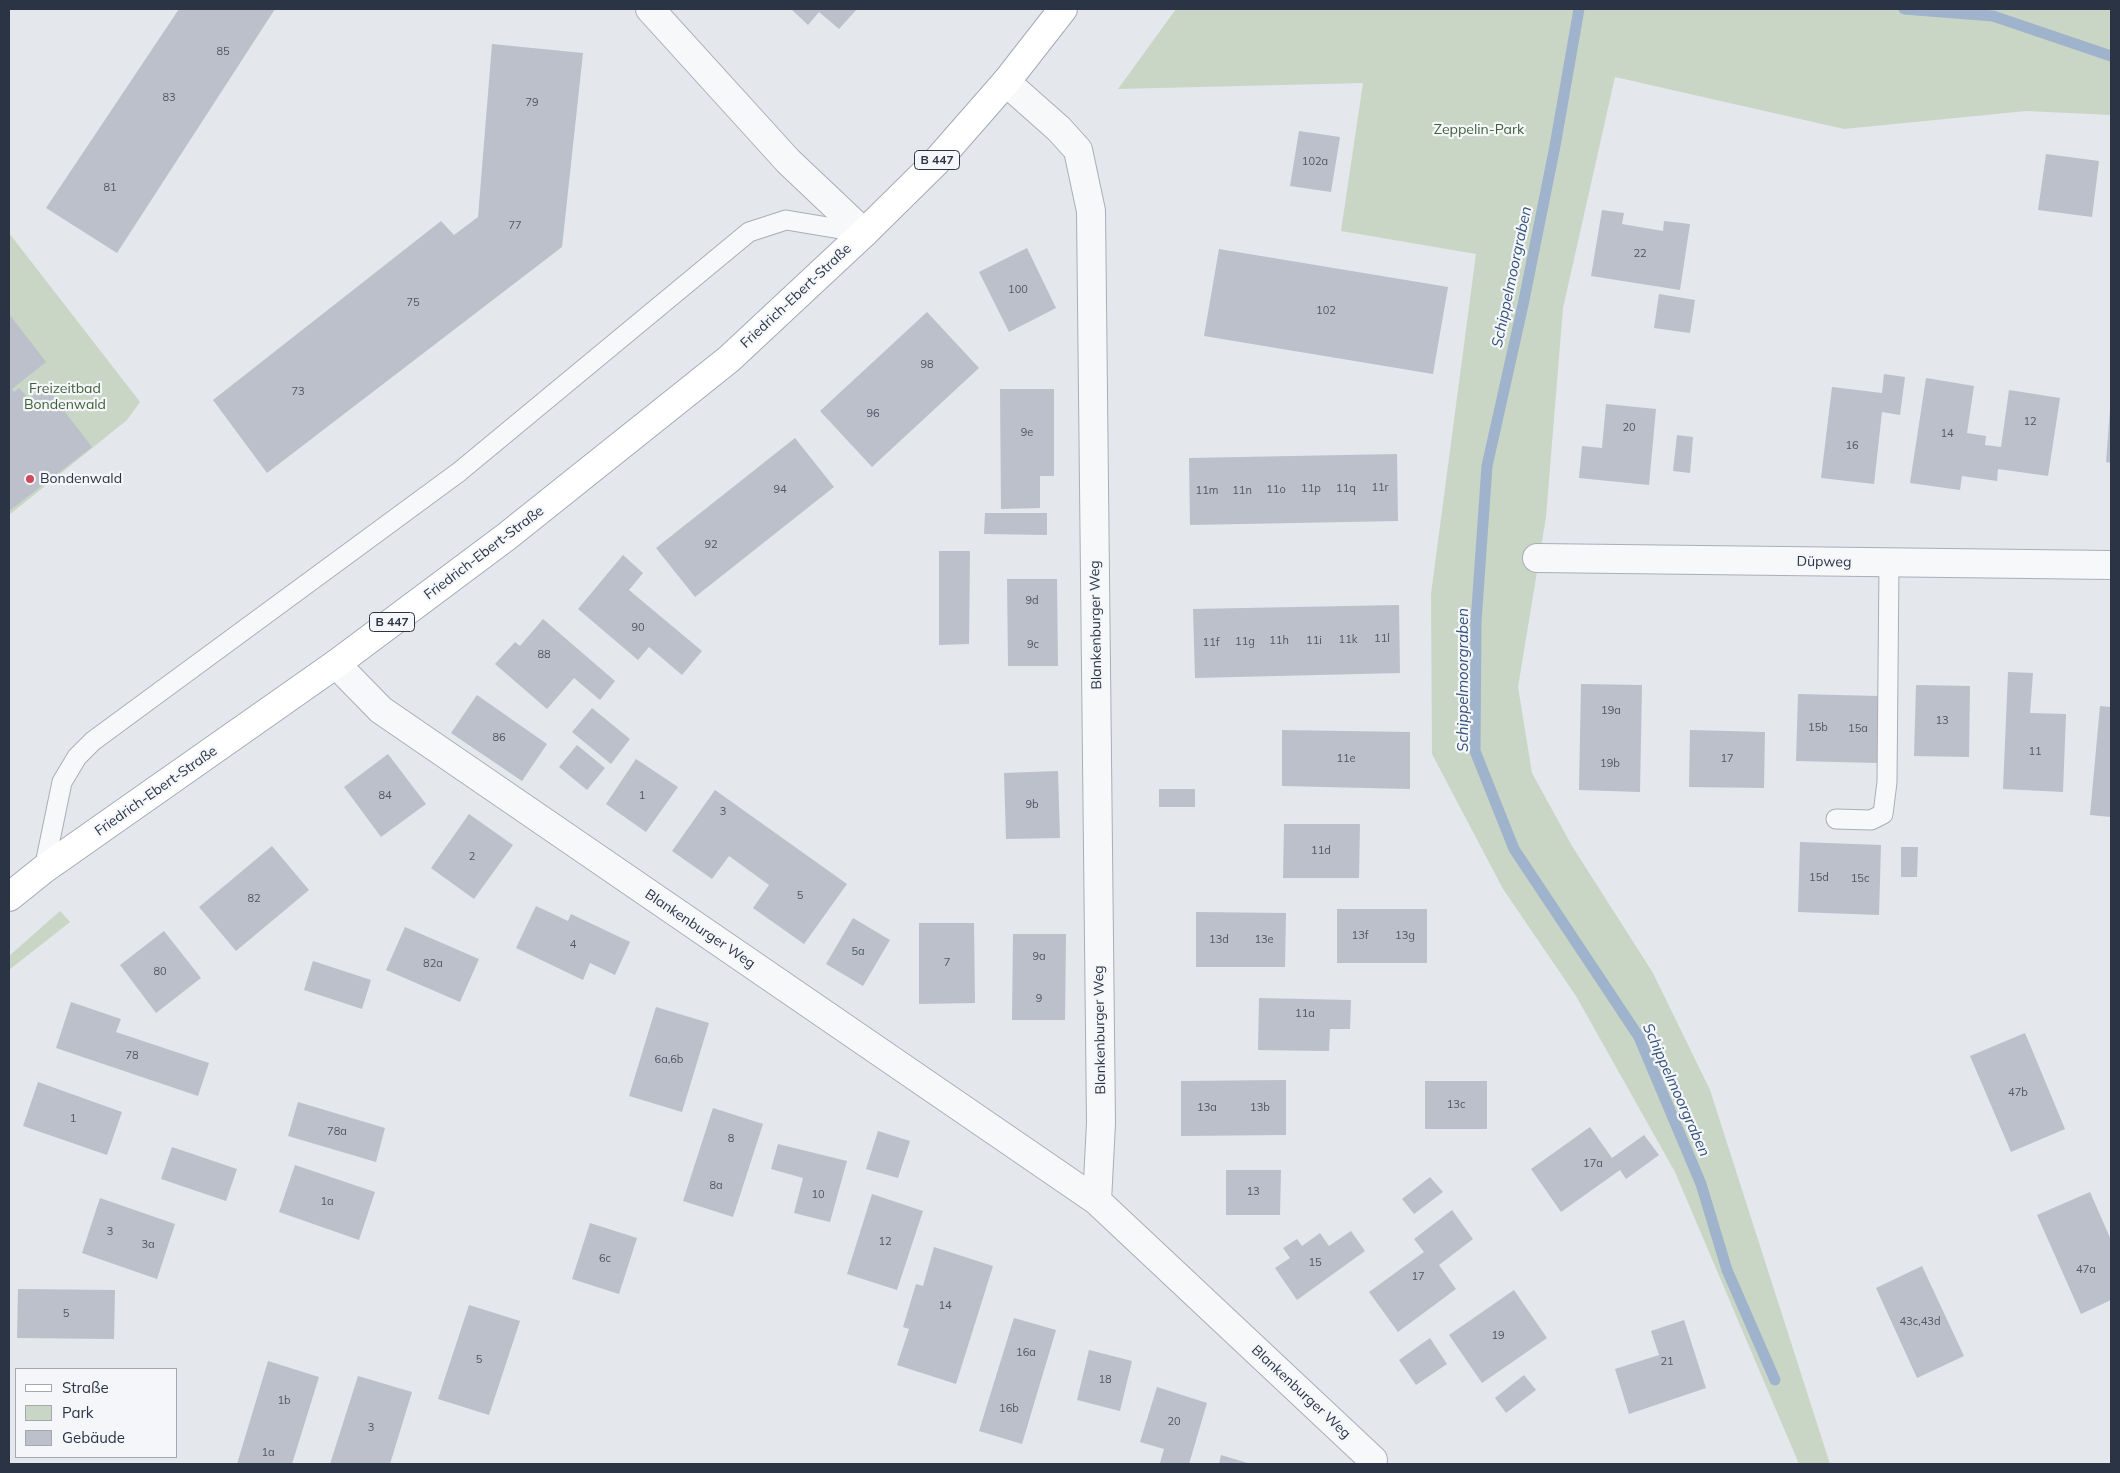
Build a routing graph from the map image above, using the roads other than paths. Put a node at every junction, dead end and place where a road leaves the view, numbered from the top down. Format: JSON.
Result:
{"nodes":[{"id":1,"x":650,"y":9,"type":"edge"},
{"id":2,"x":1063,"y":9,"type":"edge"},
{"id":3,"x":1006,"y":82,"type":"junction"},
{"id":4,"x":864,"y":234,"type":"junction"},
{"id":5,"x":1537,"y":558,"type":"dead end"},
{"id":6,"x":1889,"y":563,"type":"junction"},
{"id":7,"x":2111,"y":565,"type":"edge"},
{"id":8,"x":336,"y":664,"type":"junction"},
{"id":9,"x":1836,"y":819,"type":"dead end"},
{"id":10,"x":44,"y":870,"type":"junction"},
{"id":11,"x":9,"y":897,"type":"edge"},
{"id":12,"x":1097,"y":1201,"type":"junction"},
{"id":13,"x":1373,"y":1460,"type":"dead end"}],
"edges":[{"from":1,"to":4,"type":"street","name":"Friedrich-Ebert-Straße"},
{"from":2,"to":3,"type":"main road","name":"Friedrich-Ebert-Straße","number":"B 447"},
{"from":3,"to":4,"type":"main road","name":"Friedrich-Ebert-Straße","number":"B 447"},
{"from":3,"to":12,"type":"street","name":"Blankenburger Weg"},
{"from":4,"to":8,"type":"main road","name":"Friedrich-Ebert-Straße","number":"B 447"},
{"from":4,"to":10,"type":"lane"},
{"from":5,"to":6,"type":"street","name":"Düpweg"},
{"from":6,"to":7,"type":"street","name":"Düpweg"},
{"from":6,"to":9,"type":"lane"},
{"from":8,"to":10,"type":"main road","name":"Friedrich-Ebert-Straße","number":"B 447"},
{"from":8,"to":12,"type":"street","name":"Blankenburger Weg"},
{"from":10,"to":11,"type":"main road","name":"Friedrich-Ebert-Straße","number":"B 447"},
{"from":12,"to":13,"type":"street","name":"Blankenburger Weg"}]}
